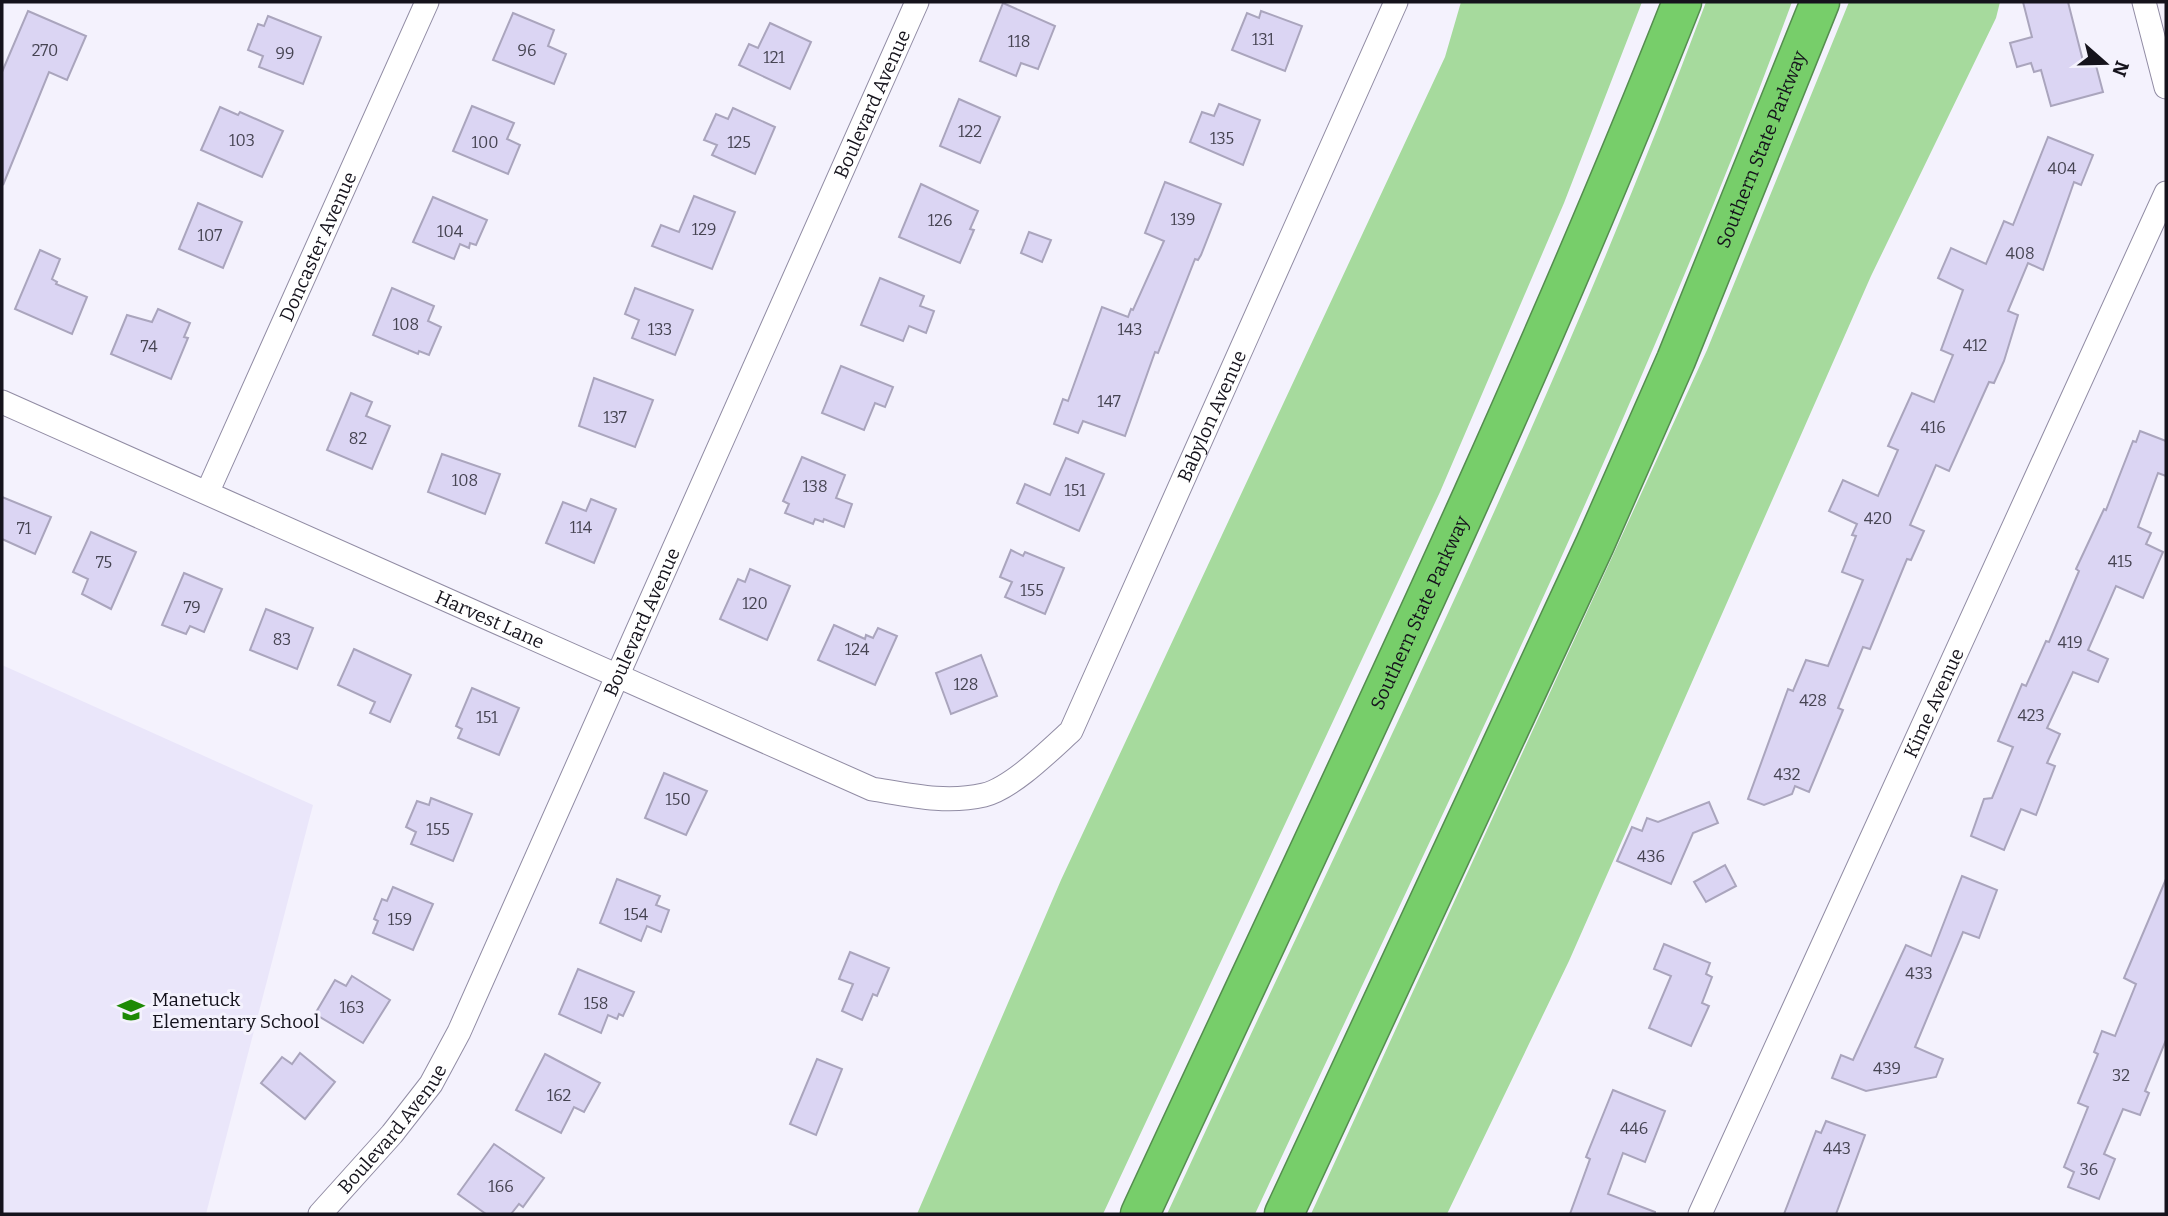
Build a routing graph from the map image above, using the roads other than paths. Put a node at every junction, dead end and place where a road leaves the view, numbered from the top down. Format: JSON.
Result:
{"nodes":[{"id":1,"x":427,"y":2,"type":"edge"},
{"id":2,"x":917,"y":2,"type":"edge"},
{"id":3,"x":1396,"y":2,"type":"edge"},
{"id":4,"x":1682,"y":2,"type":"edge"},
{"id":5,"x":1820,"y":2,"type":"edge"},
{"id":6,"x":2144,"y":2,"type":"edge"},
{"id":7,"x":2166,"y":87,"type":"edge"},
{"id":8,"x":2166,"y":193,"type":"edge"},
{"id":9,"x":2,"y":401,"type":"edge"},
{"id":10,"x":208,"y":491,"type":"junction"},
{"id":11,"x":617,"y":675,"type":"junction"},
{"id":12,"x":986,"y":795,"type":"joint"},
{"id":13,"x":320,"y":1214,"type":"edge"},
{"id":14,"x":1140,"y":1214,"type":"edge"},
{"id":15,"x":1284,"y":1214,"type":"edge"},
{"id":16,"x":1700,"y":1214,"type":"edge"}],
"edges":[{"from":1,"to":10,"type":"street","name":"Doncaster Avenue"},
{"from":2,"to":11,"type":"street","name":"Boulevard Avenue"},
{"from":3,"to":12,"type":"street","name":"Babylon Avenue"},
{"from":4,"to":14,"type":"highway","name":"Southern State Parkway"},
{"from":5,"to":15,"type":"highway","name":"Southern State Parkway"},
{"from":6,"to":7,"type":"street"},
{"from":8,"to":16,"type":"street","name":"Kime Avenue"},
{"from":9,"to":10,"type":"street","name":"Harvest Lane"},
{"from":10,"to":11,"type":"street","name":"Harvest Lane"},
{"from":11,"to":12,"type":"street","name":"Harvest Lane"},
{"from":11,"to":13,"type":"street","name":"Boulevard Avenue"}]}
